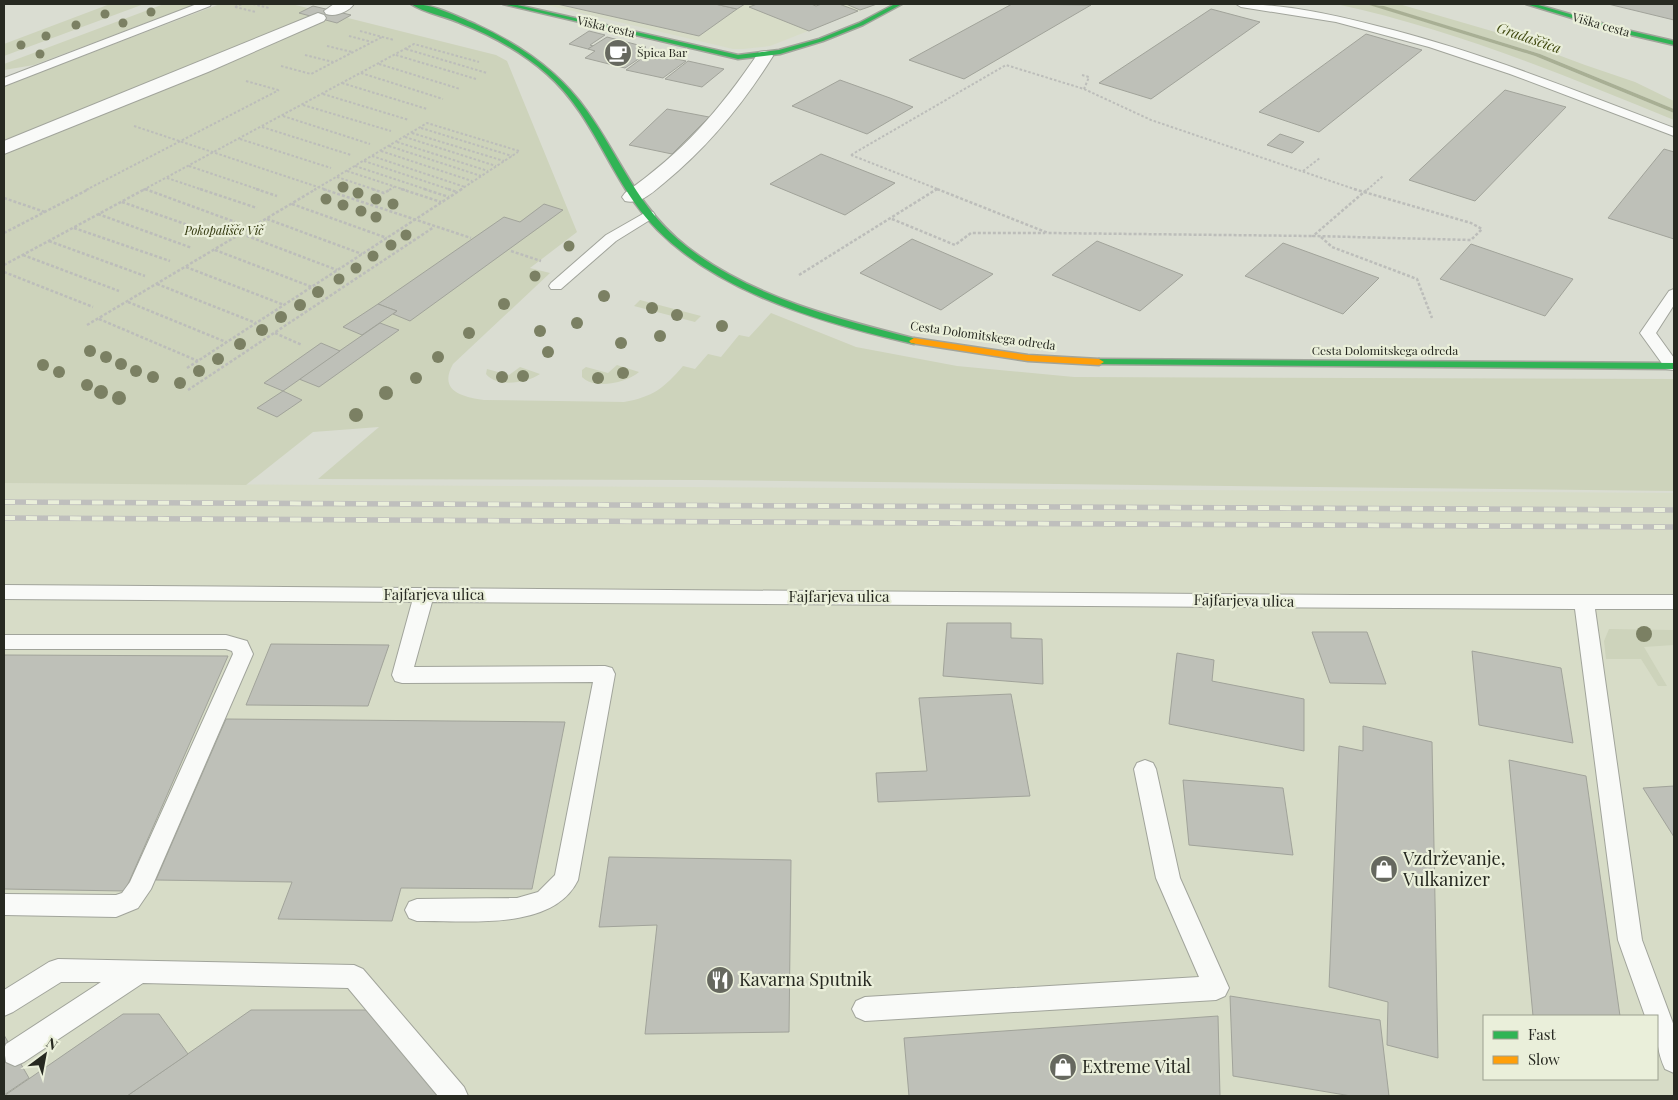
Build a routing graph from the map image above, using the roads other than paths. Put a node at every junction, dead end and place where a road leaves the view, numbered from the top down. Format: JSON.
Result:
{"nodes":[{"id":1,"x":206,"y":4,"type":"edge"},
{"id":2,"x":414,"y":4,"type":"edge"},
{"id":3,"x":506,"y":4,"type":"edge"},
{"id":4,"x":899,"y":4,"type":"edge"},
{"id":5,"x":1241,"y":4,"type":"edge"},
{"id":6,"x":1529,"y":4,"type":"edge"},
{"id":7,"x":332,"y":11,"type":"edge"},
{"id":8,"x":1674,"y":43,"type":"edge"},
{"id":9,"x":765,"y":56,"type":"junction"},
{"id":10,"x":4,"y":82,"type":"edge"},
{"id":11,"x":1674,"y":132,"type":"edge"},
{"id":12,"x":4,"y":148,"type":"edge"},
{"id":13,"x":632,"y":197,"type":"junction"},
{"id":14,"x":648,"y":215,"type":"junction"},
{"id":15,"x":556,"y":286,"type":"dead end"},
{"id":16,"x":1674,"y":294,"type":"edge"},
{"id":17,"x":1673,"y":366,"type":"edge"},
{"id":18,"x":4,"y":592,"type":"edge"},
{"id":19,"x":424,"y":595,"type":"junction"},
{"id":20,"x":1584,"y":602,"type":"junction"},
{"id":21,"x":1674,"y":602,"type":"edge"},
{"id":22,"x":4,"y":642,"type":"edge"},
{"id":23,"x":1145,"y":769,"type":"dead end"},
{"id":24,"x":4,"y":904,"type":"edge"},
{"id":25,"x":417,"y":910,"type":"dead end"},
{"id":26,"x":139,"y":972,"type":"junction"},
{"id":27,"x":4,"y":1004,"type":"edge"},
{"id":28,"x":865,"y":1009,"type":"dead end"},
{"id":29,"x":1658,"y":1015,"type":"edge"},
{"id":30,"x":1658,"y":1016,"type":"edge"},
{"id":31,"x":15,"y":1053,"type":"dead end"},
{"id":32,"x":1674,"y":1060,"type":"edge"},
{"id":33,"x":455,"y":1096,"type":"edge"}],
"edges":[{"from":1,"to":10,"type":"lane"},
{"from":2,"to":13,"type":"street","name":"Cesta Dolomitskega odreda"},
{"from":3,"to":9,"type":"street","name":"Viška cesta"},
{"from":4,"to":9,"type":"street","name":"Viška cesta"},
{"from":5,"to":11,"type":"lane"},
{"from":6,"to":8,"type":"street","name":"Viška cesta"},
{"from":7,"to":12,"type":"street"},
{"from":9,"to":13,"type":"street"},
{"from":13,"to":14,"type":"street","name":"Cesta Dolomitskega odreda"},
{"from":14,"to":15,"type":"lane"},
{"from":14,"to":17,"type":"street","name":"Cesta Dolomitskega odreda"},
{"from":16,"to":17,"type":"lane"},
{"from":18,"to":19,"type":"lane","name":"Fajfarjeva ulica"},
{"from":19,"to":20,"type":"lane","name":"Fajfarjeva ulica"},
{"from":19,"to":25,"type":"lane"},
{"from":20,"to":21,"type":"lane","name":"Fajfarjeva ulica"},
{"from":20,"to":29,"type":"lane"},
{"from":22,"to":24,"type":"lane"},
{"from":23,"to":28,"type":"lane"},
{"from":26,"to":27,"type":"lane"},
{"from":26,"to":31,"type":"lane"},
{"from":26,"to":33,"type":"lane"},
{"from":30,"to":32,"type":"lane"}]}
